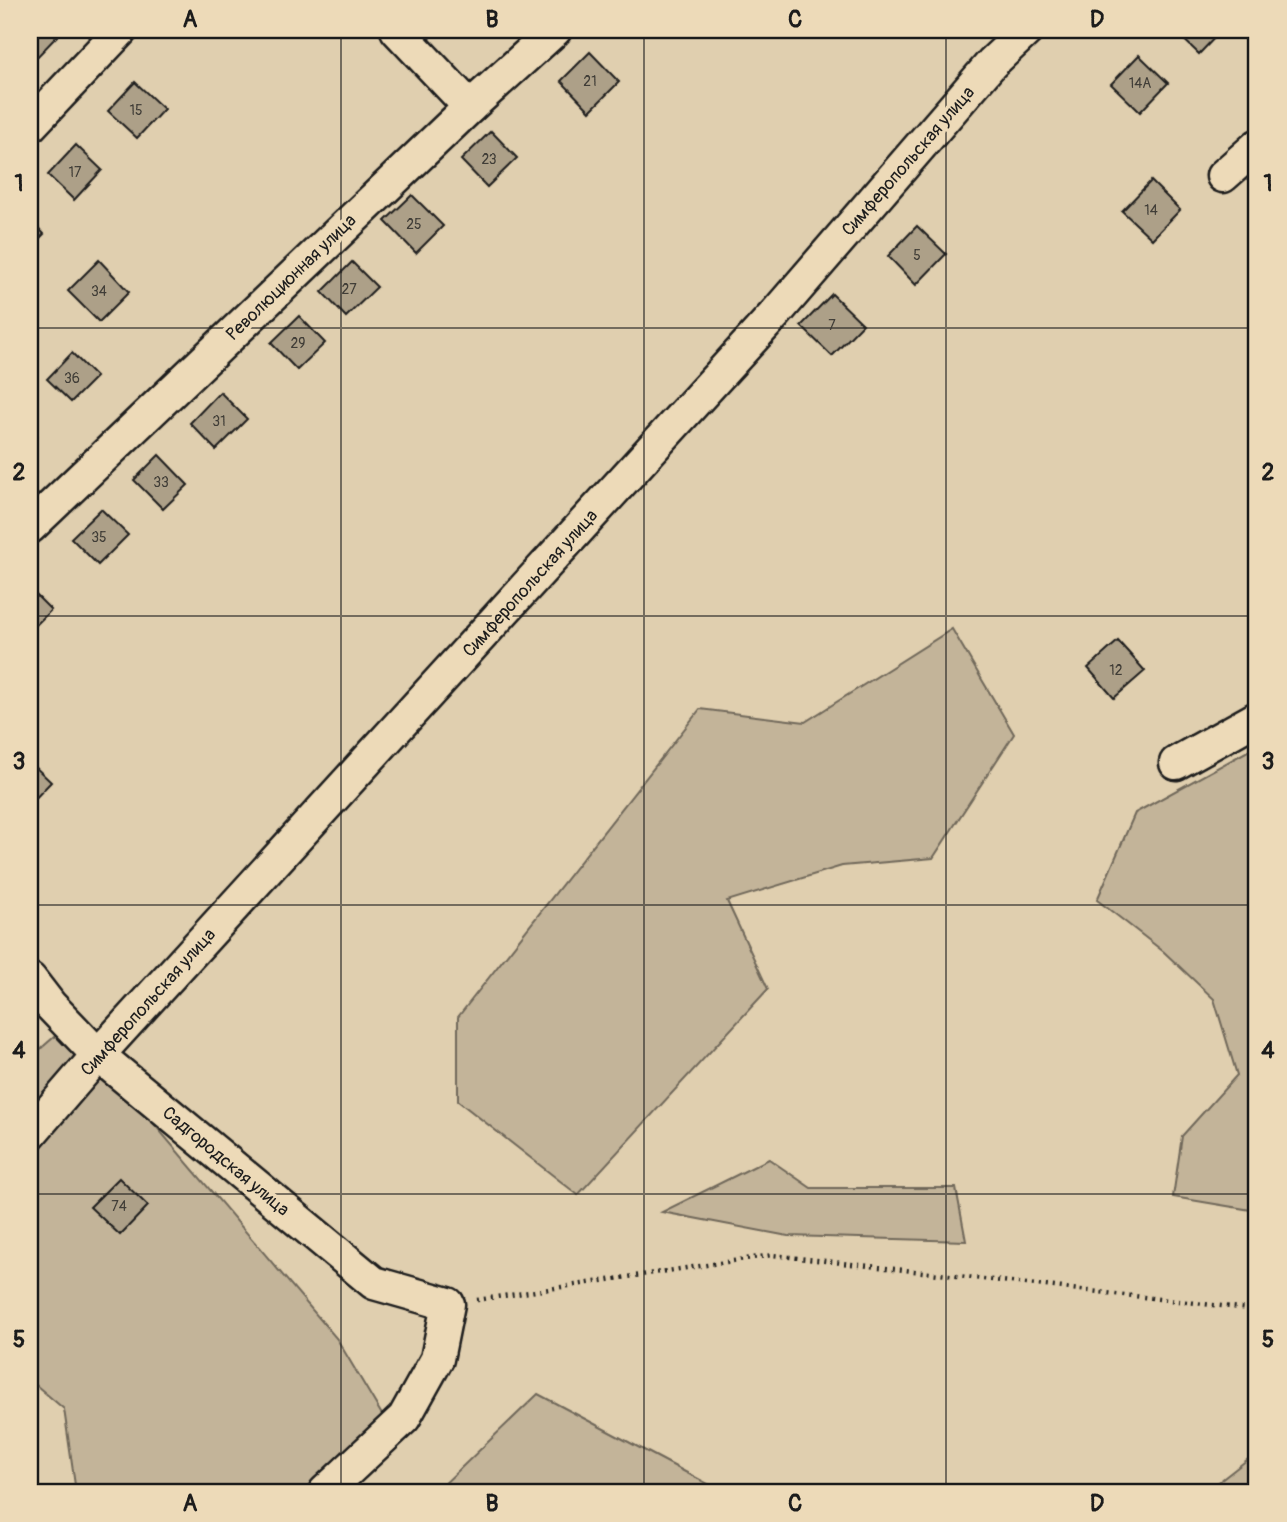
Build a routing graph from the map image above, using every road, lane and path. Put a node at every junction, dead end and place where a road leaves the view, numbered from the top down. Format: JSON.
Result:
{"nodes":[{"id":1,"x":121,"y":30,"type":"edge"},
{"id":2,"x":397,"y":30,"type":"edge"},
{"id":3,"x":555,"y":30,"type":"edge"},
{"id":4,"x":1027,"y":30,"type":"edge"},
{"id":5,"x":470,"y":107,"type":"junction"},
{"id":6,"x":30,"y":126,"type":"edge"},
{"id":7,"x":1257,"y":146,"type":"edge"},
{"id":8,"x":1223,"y":176,"type":"dead end"},
{"id":9,"x":30,"y":527,"type":"edge"},
{"id":10,"x":1257,"y":718,"type":"edge"},
{"id":11,"x":1176,"y":763,"type":"dead end"},
{"id":12,"x":30,"y":979,"type":"edge"},
{"id":13,"x":98,"y":1055,"type":"junction"},
{"id":14,"x":30,"y":1134,"type":"edge"},
{"id":15,"x":448,"y":1304,"type":"junction"},
{"id":16,"x":1257,"y":1310,"type":"edge"},
{"id":17,"x":325,"y":1492,"type":"edge"}],
"edges":[{"from":1,"to":6,"type":"street"},
{"from":2,"to":5,"type":"street"},
{"from":3,"to":5,"type":"street","name":"Революционная улица"},
{"from":4,"to":13,"type":"street","name":"Симферопольская улица"},
{"from":5,"to":9,"type":"street","name":"Революционная улица"},
{"from":7,"to":8,"type":"street"},
{"from":10,"to":11,"type":"street"},
{"from":12,"to":13,"type":"street","name":"Садгородская улица"},
{"from":13,"to":14,"type":"street","name":"Симферопольская улица"},
{"from":13,"to":15,"type":"street","name":"Садгородская улица"},
{"from":15,"to":16,"type":"path"},
{"from":15,"to":17,"type":"street"}]}
